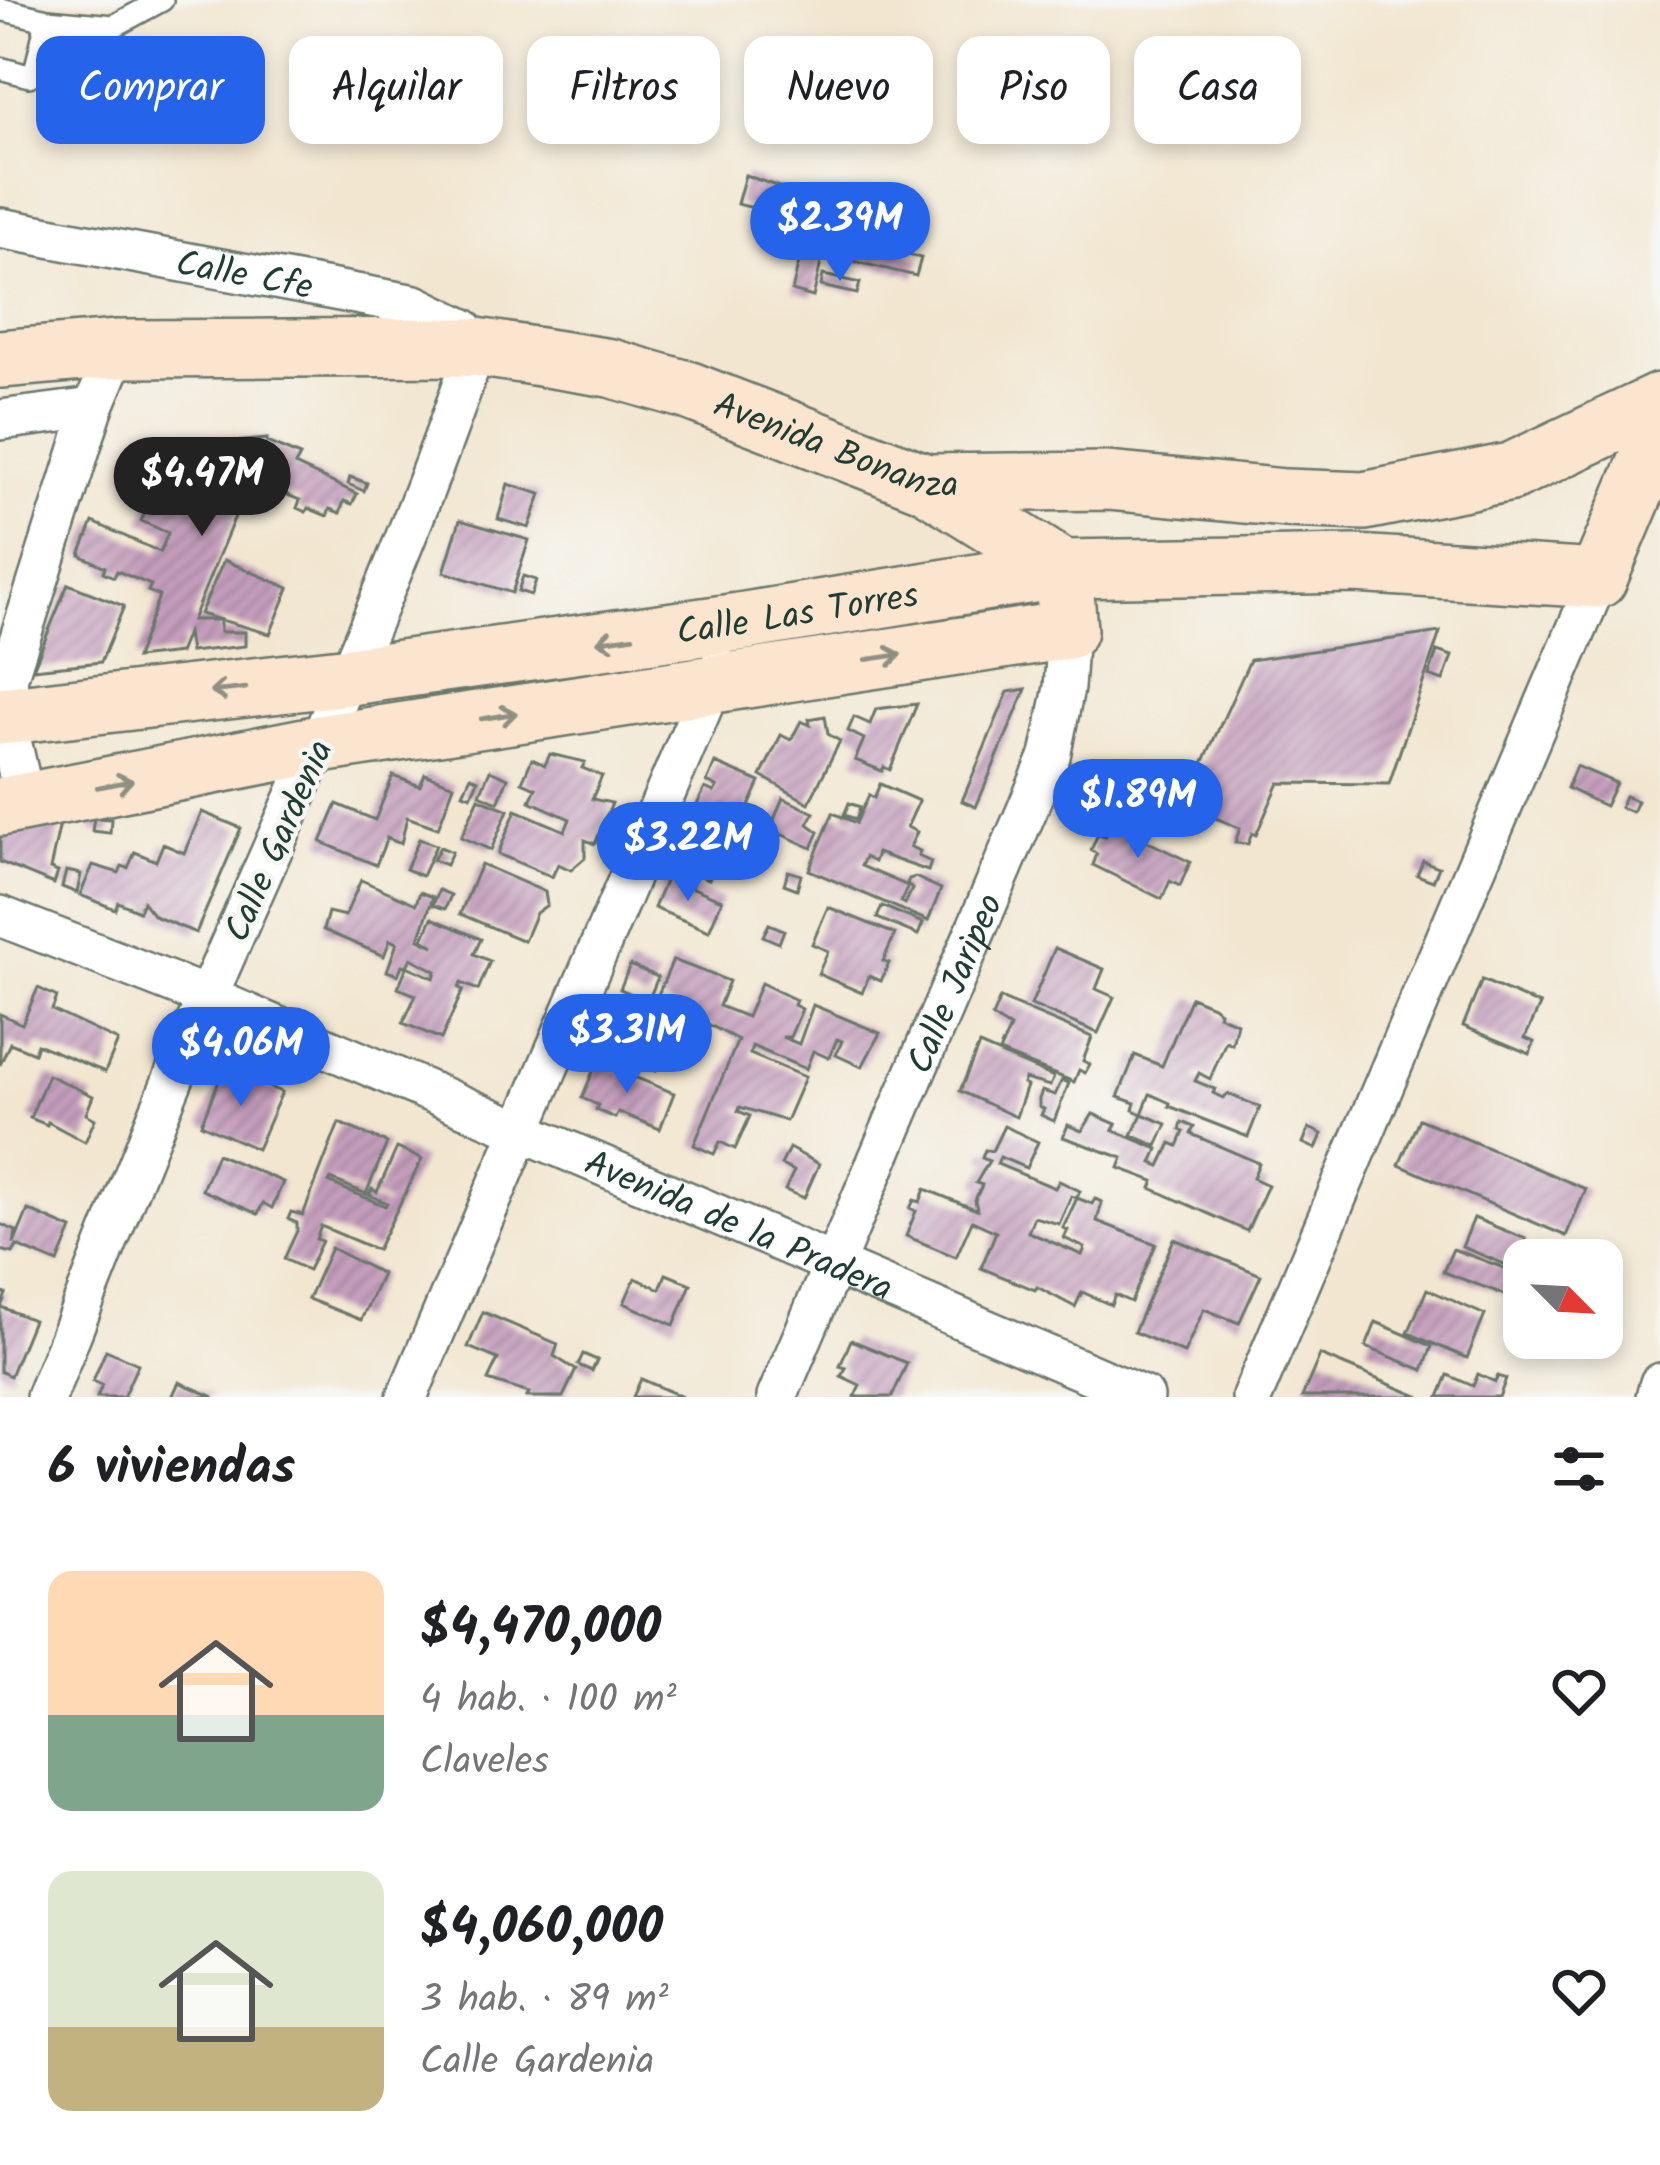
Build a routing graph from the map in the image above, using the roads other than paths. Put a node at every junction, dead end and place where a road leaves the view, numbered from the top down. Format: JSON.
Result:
{"nodes":[{"id":1,"x":162,"y":0,"type":"edge"},
{"id":2,"x":0,"y":9,"type":"edge"},
{"id":3,"x":47,"y":20,"type":"junction"},
{"id":4,"x":0,"y":68,"type":"edge"},
{"id":5,"x":0,"y":228,"type":"edge"},
{"id":6,"x":476,"y":347,"type":"junction"},
{"id":7,"x":118,"y":349,"type":"junction"},
{"id":8,"x":0,"y":358,"type":"edge"},
{"id":9,"x":1660,"y":402,"type":"edge"},
{"id":10,"x":93,"y":408,"type":"junction"},
{"id":11,"x":0,"y":420,"type":"edge"},
{"id":12,"x":1660,"y":432,"type":"edge"},
{"id":13,"x":926,"y":483,"type":"junction"},
{"id":14,"x":1364,"y":501,"type":"junction"},
{"id":15,"x":1355,"y":565,"type":"junction"},
{"id":16,"x":1063,"y":569,"type":"junction"},
{"id":17,"x":1598,"y":579,"type":"junction"},
{"id":18,"x":739,"y":622,"type":"junction"},
{"id":19,"x":1068,"y":630,"type":"junction"},
{"id":20,"x":350,"y":676,"type":"junction"},
{"id":21,"x":713,"y":682,"type":"junction"},
{"id":22,"x":2,"y":715,"type":"edge"},
{"id":23,"x":320,"y":744,"type":"junction"},
{"id":24,"x":12,"y":804,"type":"edge"},
{"id":25,"x":0,"y":916,"type":"edge"},
{"id":26,"x":208,"y":997,"type":"junction"},
{"id":27,"x":520,"y":1128,"type":"junction"},
{"id":28,"x":832,"y":1262,"type":"junction"},
{"id":29,"x":1660,"y":1383,"type":"edge"},
{"id":30,"x":46,"y":1397,"type":"edge"},
{"id":31,"x":407,"y":1397,"type":"edge"},
{"id":32,"x":777,"y":1397,"type":"edge"},
{"id":33,"x":1144,"y":1397,"type":"edge"},
{"id":34,"x":1252,"y":1397,"type":"edge"},
{"id":35,"x":1655,"y":1397,"type":"edge"}],
"edges":[{"from":1,"to":3,"type":"lane"},
{"from":2,"to":3,"type":"lane"},
{"from":3,"to":4,"type":"lane"},
{"from":5,"to":6,"type":"street","name":"Calle Cfe"},
{"from":6,"to":7,"type":"street","name":"Avenida Bonanza"},
{"from":6,"to":13,"type":"street","name":"Avenida Bonanza"},
{"from":6,"to":20,"type":"street","name":"Calle Gardenia"},
{"from":7,"to":8,"type":"street","name":"Avenida Bonanza"},
{"from":7,"to":10,"type":"street"},
{"from":9,"to":14,"type":"street","name":"Avenida Bonanza"},
{"from":10,"to":11,"type":"street"},
{"from":10,"to":22,"type":"street"},
{"from":12,"to":17,"type":"street"},
{"from":13,"to":14,"type":"street","name":"Avenida Bonanza"},
{"from":13,"to":16,"type":"street"},
{"from":14,"to":15,"type":"street"},
{"from":15,"to":16,"type":"street","name":"Calle Las Torres"},
{"from":15,"to":17,"type":"street","name":"Calle Las Torres"},
{"from":16,"to":18,"type":"street","name":"Calle Las Torres"},
{"from":16,"to":19,"type":"street","name":"Calle Jaripeo"},
{"from":17,"to":34,"type":"street"},
{"from":18,"to":20,"type":"street","name":"Calle Las Torres","one_way":true},
{"from":18,"to":21,"type":"street"},
{"from":21,"to":19,"type":"street","name":"Calle Las Torres","one_way":true},
{"from":19,"to":28,"type":"street","name":"Calle Jaripeo"},
{"from":20,"to":22,"type":"street","name":"Calle Las Torres","one_way":true},
{"from":20,"to":23,"type":"street","name":"Calle Gardenia"},
{"from":23,"to":21,"type":"street","name":"Calle Las Torres","one_way":true},
{"from":21,"to":27,"type":"street"},
{"from":22,"to":24,"type":"street"},
{"from":24,"to":23,"type":"street","name":"Calle Las Torres","one_way":true},
{"from":23,"to":26,"type":"street","name":"Calle Gardenia"},
{"from":25,"to":26,"type":"street","name":"Avenida de la Pradera"},
{"from":26,"to":27,"type":"street","name":"Avenida de la Pradera"},
{"from":26,"to":30,"type":"street","name":"Calle Gardenia"},
{"from":27,"to":28,"type":"street","name":"Avenida de la Pradera"},
{"from":27,"to":31,"type":"street"},
{"from":28,"to":32,"type":"street","name":"Calle Jaripeo"},
{"from":28,"to":33,"type":"street","name":"Avenida de la Pradera"},
{"from":29,"to":35,"type":"street"}]}
